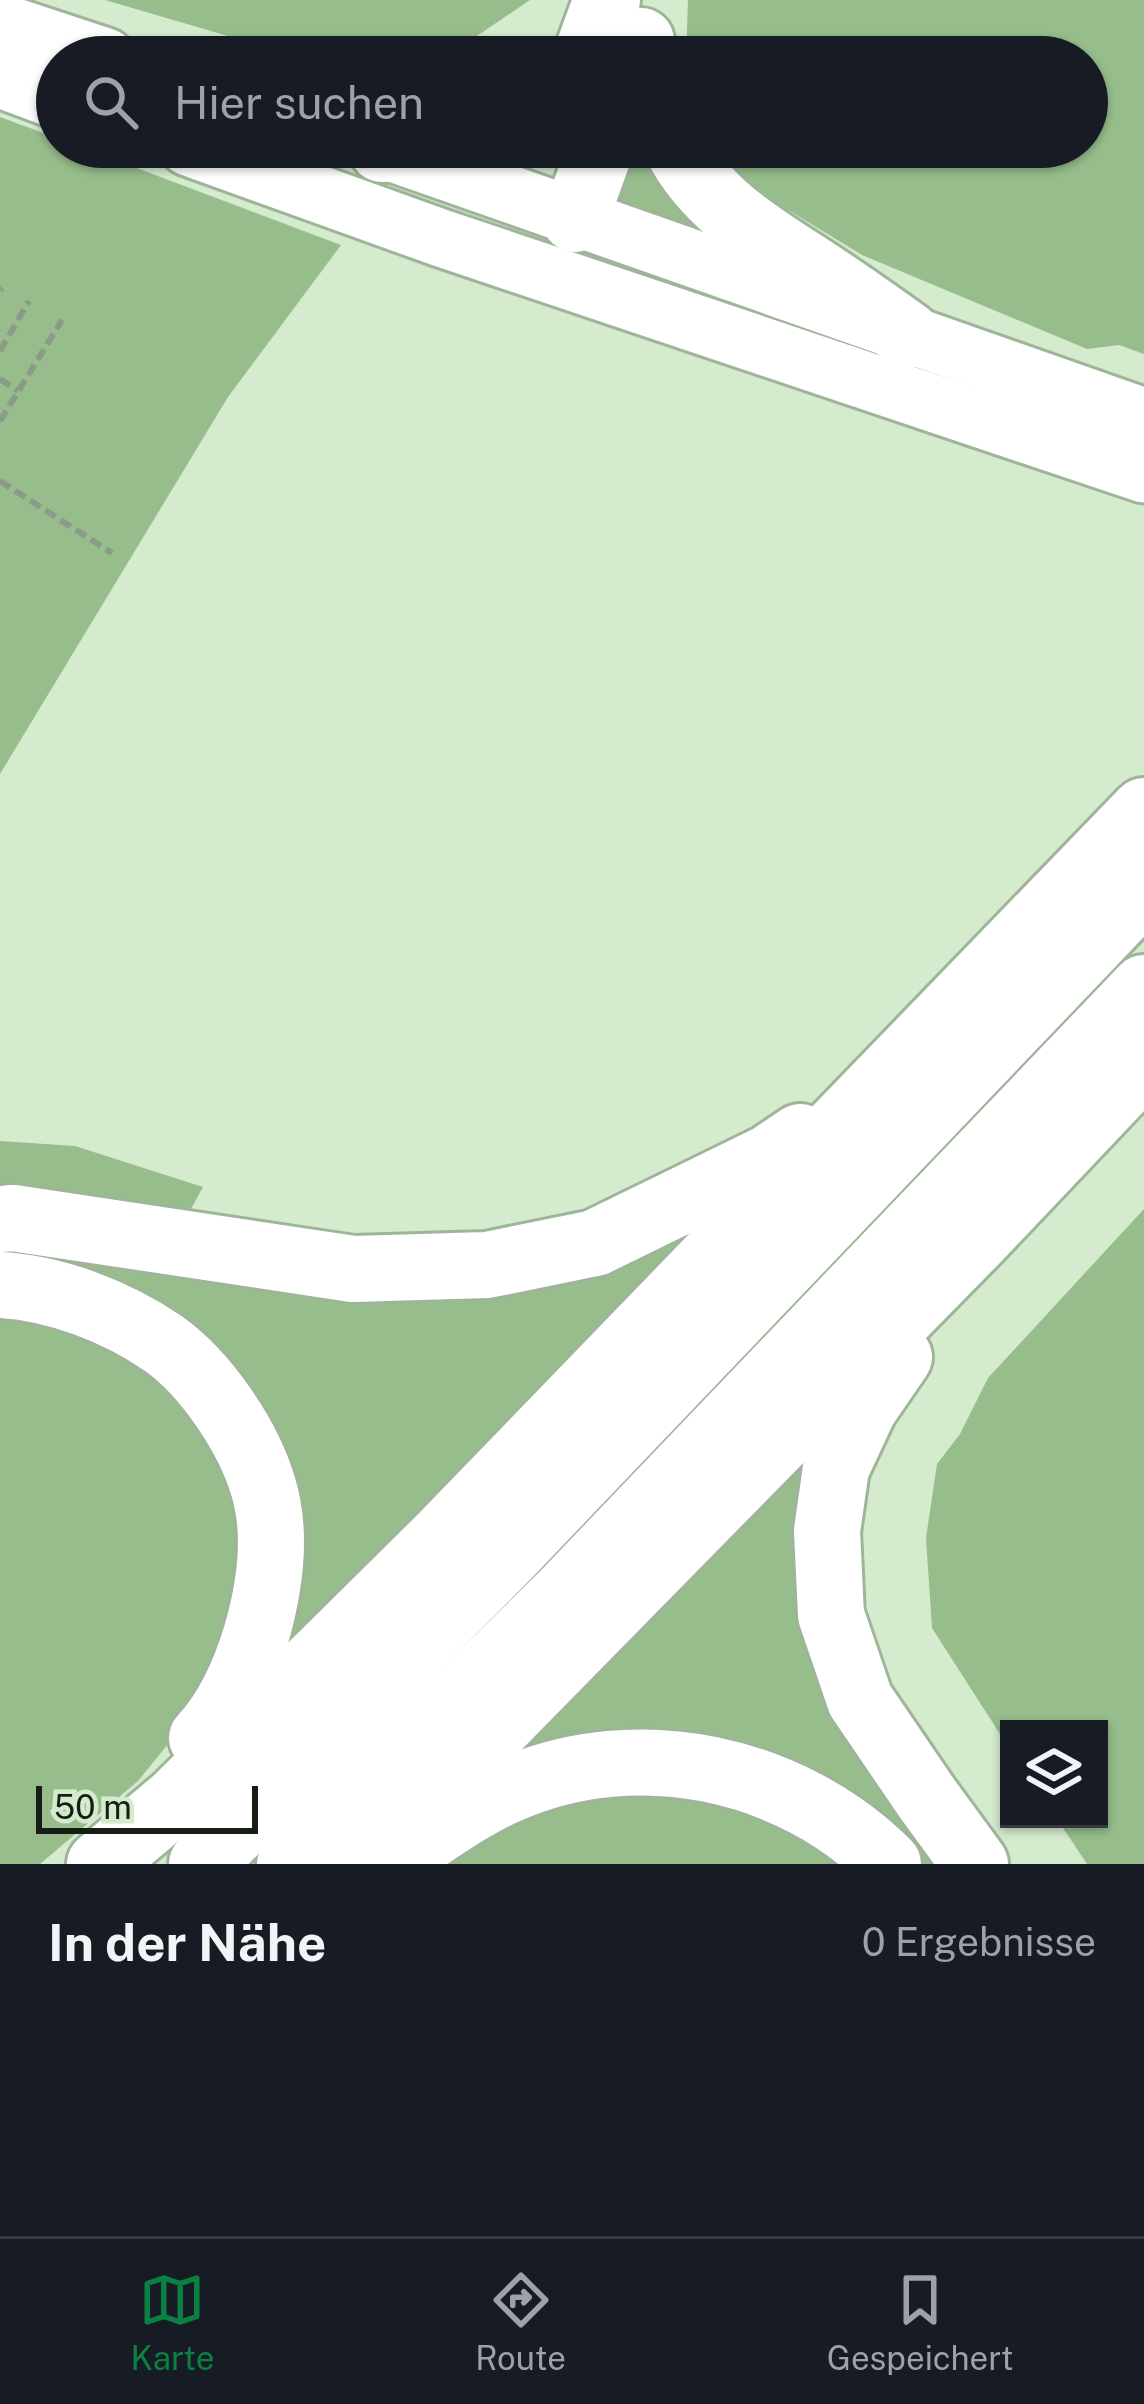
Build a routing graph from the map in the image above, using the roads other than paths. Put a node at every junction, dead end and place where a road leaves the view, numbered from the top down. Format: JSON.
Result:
{"nodes":[{"id":1,"x":0,"y":22,"type":"edge"},
{"id":2,"x":42,"y":36,"type":"edge"},
{"id":3,"x":0,"y":79,"type":"edge"},
{"id":4,"x":36,"y":92,"type":"edge"},
{"id":5,"x":246,"y":168,"type":"edge"},
{"id":6,"x":441,"y":168,"type":"edge"},
{"id":7,"x":585,"y":168,"type":"edge"},
{"id":8,"x":690,"y":168,"type":"edge"},
{"id":9,"x":550,"y":210,"type":"edge"},
{"id":10,"x":908,"y":335,"type":"junction"},
{"id":11,"x":1144,"y":417,"type":"edge"},
{"id":12,"x":1144,"y":473,"type":"edge"},
{"id":13,"x":1144,"y":811,"type":"edge"},
{"id":14,"x":1144,"y":890,"type":"edge"},
{"id":15,"x":1144,"y":988,"type":"edge"},
{"id":16,"x":903,"y":1059,"type":"junction"},
{"id":17,"x":1144,"y":1063,"type":"edge"},
{"id":18,"x":0,"y":1219,"type":"edge"},
{"id":19,"x":978,"y":1238,"type":"junction"},
{"id":20,"x":0,"y":1285,"type":"edge"},
{"id":21,"x":86,"y":1864,"type":"edge"},
{"id":22,"x":100,"y":1864,"type":"edge"},
{"id":23,"x":202,"y":1864,"type":"edge"},
{"id":24,"x":290,"y":1864,"type":"edge"},
{"id":25,"x":364,"y":1864,"type":"edge"},
{"id":26,"x":388,"y":1864,"type":"edge"},
{"id":27,"x":888,"y":1864,"type":"edge"},
{"id":28,"x":975,"y":1864,"type":"edge"}],
"edges":[{"from":1,"to":2,"type":"main road"},
{"from":3,"to":4,"type":"main road"},
{"from":5,"to":9,"type":"main road"},
{"from":6,"to":9,"type":"main road"},
{"from":7,"to":9,"type":"highway"},
{"from":8,"to":10,"type":"highway"},
{"from":9,"to":10,"type":"main road"},
{"from":9,"to":12,"type":"main road"},
{"from":10,"to":11,"type":"main road"},
{"from":13,"to":16,"type":"highway"},
{"from":14,"to":23,"type":"highway"},
{"from":15,"to":24,"type":"highway"},
{"from":16,"to":18,"type":"highway"},
{"from":16,"to":22,"type":"highway"},
{"from":17,"to":19,"type":"highway"},
{"from":19,"to":25,"type":"highway"},
{"from":19,"to":28,"type":"highway"},
{"from":20,"to":21,"type":"highway"},
{"from":26,"to":27,"type":"highway"}]}
